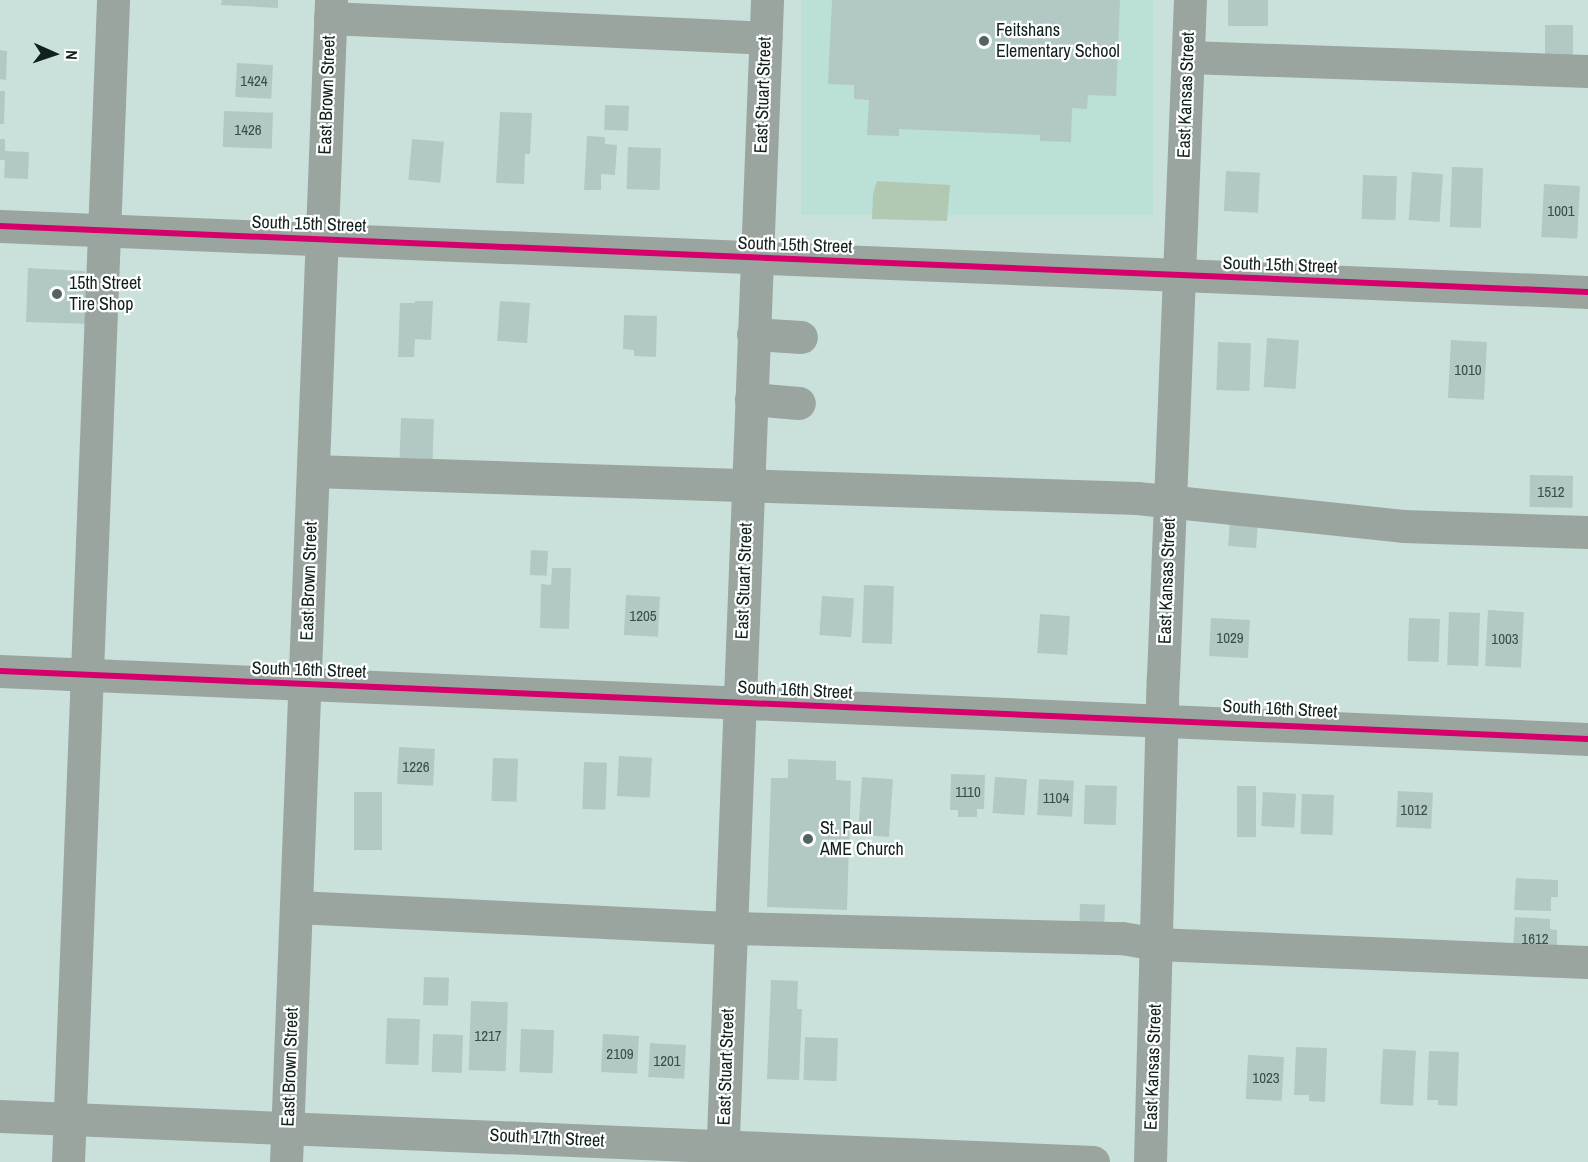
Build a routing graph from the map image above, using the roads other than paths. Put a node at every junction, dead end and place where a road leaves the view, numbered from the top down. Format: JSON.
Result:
{"nodes":[{"id":1,"x":113,"y":0,"type":"edge"},
{"id":2,"x":767,"y":0,"type":"edge"},
{"id":3,"x":1190,"y":0,"type":"edge"},
{"id":4,"x":331,"y":9,"type":"edge"},
{"id":5,"x":766,"y":38,"type":"junction"},
{"id":6,"x":1188,"y":57,"type":"junction"},
{"id":7,"x":1588,"y":70,"type":"edge"},
{"id":8,"x":0,"y":226,"type":"edge"},
{"id":9,"x":103,"y":230,"type":"junction"},
{"id":10,"x":321,"y":239,"type":"junction"},
{"id":11,"x":757,"y":258,"type":"junction"},
{"id":12,"x":1179,"y":275,"type":"junction"},
{"id":13,"x":1588,"y":292,"type":"edge"},
{"id":14,"x":753,"y":334,"type":"junction"},
{"id":15,"x":801,"y":337,"type":"dead end"},
{"id":16,"x":751,"y":399,"type":"junction"},
{"id":17,"x":799,"y":403,"type":"dead end"},
{"id":18,"x":313,"y":471,"type":"junction"},
{"id":19,"x":748,"y":484,"type":"junction"},
{"id":20,"x":1170,"y":503,"type":"junction"},
{"id":21,"x":1588,"y":531,"type":"edge"},
{"id":22,"x":0,"y":671,"type":"edge"},
{"id":23,"x":85,"y":675,"type":"junction"},
{"id":24,"x":306,"y":684,"type":"junction"},
{"id":25,"x":740,"y":702,"type":"junction"},
{"id":26,"x":1162,"y":719,"type":"junction"},
{"id":27,"x":1588,"y":739,"type":"edge"},
{"id":28,"x":297,"y":907,"type":"junction"},
{"id":29,"x":731,"y":928,"type":"junction"},
{"id":30,"x":1156,"y":944,"type":"junction"},
{"id":31,"x":1588,"y":962,"type":"edge"},
{"id":32,"x":0,"y":1116,"type":"edge"},
{"id":33,"x":69,"y":1119,"type":"junction"},
{"id":34,"x":287,"y":1127,"type":"junction"},
{"id":35,"x":505,"y":1149,"type":"edge"},
{"id":36,"x":722,"y":1154,"type":"edge"},
{"id":37,"x":936,"y":1159,"type":"edge"},
{"id":38,"x":68,"y":1162,"type":"edge"},
{"id":39,"x":286,"y":1162,"type":"edge"},
{"id":40,"x":1093,"y":1162,"type":"edge"},
{"id":41,"x":1150,"y":1162,"type":"edge"}],
"edges":[{"from":1,"to":9,"type":"street"},
{"from":2,"to":5,"type":"street","name":"East Stuart Street"},
{"from":3,"to":6,"type":"street","name":"East Kansas Street"},
{"from":4,"to":5,"type":"street"},
{"from":4,"to":10,"type":"street","name":"East Brown Street"},
{"from":5,"to":11,"type":"street","name":"East Stuart Street"},
{"from":6,"to":7,"type":"street"},
{"from":6,"to":12,"type":"street","name":"East Kansas Street"},
{"from":8,"to":9,"type":"street","name":"South 15th Street"},
{"from":9,"to":10,"type":"street","name":"South 15th Street"},
{"from":9,"to":23,"type":"street"},
{"from":10,"to":11,"type":"street","name":"South 15th Street"},
{"from":10,"to":18,"type":"street","name":"East Brown Street"},
{"from":11,"to":12,"type":"street","name":"South 15th Street"},
{"from":11,"to":14,"type":"street","name":"East Stuart Street"},
{"from":12,"to":13,"type":"street","name":"South 15th Street"},
{"from":12,"to":20,"type":"street","name":"East Kansas Street"},
{"from":14,"to":15,"type":"street"},
{"from":14,"to":16,"type":"street","name":"East Stuart Street"},
{"from":16,"to":17,"type":"street"},
{"from":16,"to":19,"type":"street","name":"East Stuart Street"},
{"from":18,"to":19,"type":"street"},
{"from":18,"to":24,"type":"street","name":"East Brown Street"},
{"from":19,"to":20,"type":"street"},
{"from":19,"to":25,"type":"street","name":"East Stuart Street"},
{"from":20,"to":21,"type":"street"},
{"from":20,"to":26,"type":"street","name":"East Kansas Street"},
{"from":22,"to":23,"type":"street","name":"South 16th Street"},
{"from":23,"to":24,"type":"street","name":"South 16th Street"},
{"from":23,"to":33,"type":"street"},
{"from":24,"to":25,"type":"street","name":"South 16th Street"},
{"from":24,"to":28,"type":"street","name":"East Brown Street"},
{"from":25,"to":26,"type":"street","name":"South 16th Street"},
{"from":25,"to":29,"type":"street","name":"East Stuart Street"},
{"from":26,"to":27,"type":"street","name":"South 16th Street"},
{"from":26,"to":30,"type":"street","name":"East Kansas Street"},
{"from":28,"to":29,"type":"street"},
{"from":28,"to":34,"type":"street","name":"East Brown Street"},
{"from":29,"to":30,"type":"street"},
{"from":29,"to":36,"type":"street","name":"East Stuart Street"},
{"from":30,"to":31,"type":"street"},
{"from":30,"to":41,"type":"street","name":"East Kansas Street"},
{"from":32,"to":33,"type":"street","name":"South 17th Street"},
{"from":33,"to":34,"type":"street","name":"South 17th Street"},
{"from":33,"to":38,"type":"street"},
{"from":34,"to":35,"type":"street","name":"South 17th Street"},
{"from":34,"to":39,"type":"street","name":"East Brown Street"},
{"from":35,"to":36,"type":"street","name":"South 17th Street"},
{"from":36,"to":37,"type":"street","name":"South 17th Street"},
{"from":37,"to":40,"type":"street","name":"South 17th Street"}]}
